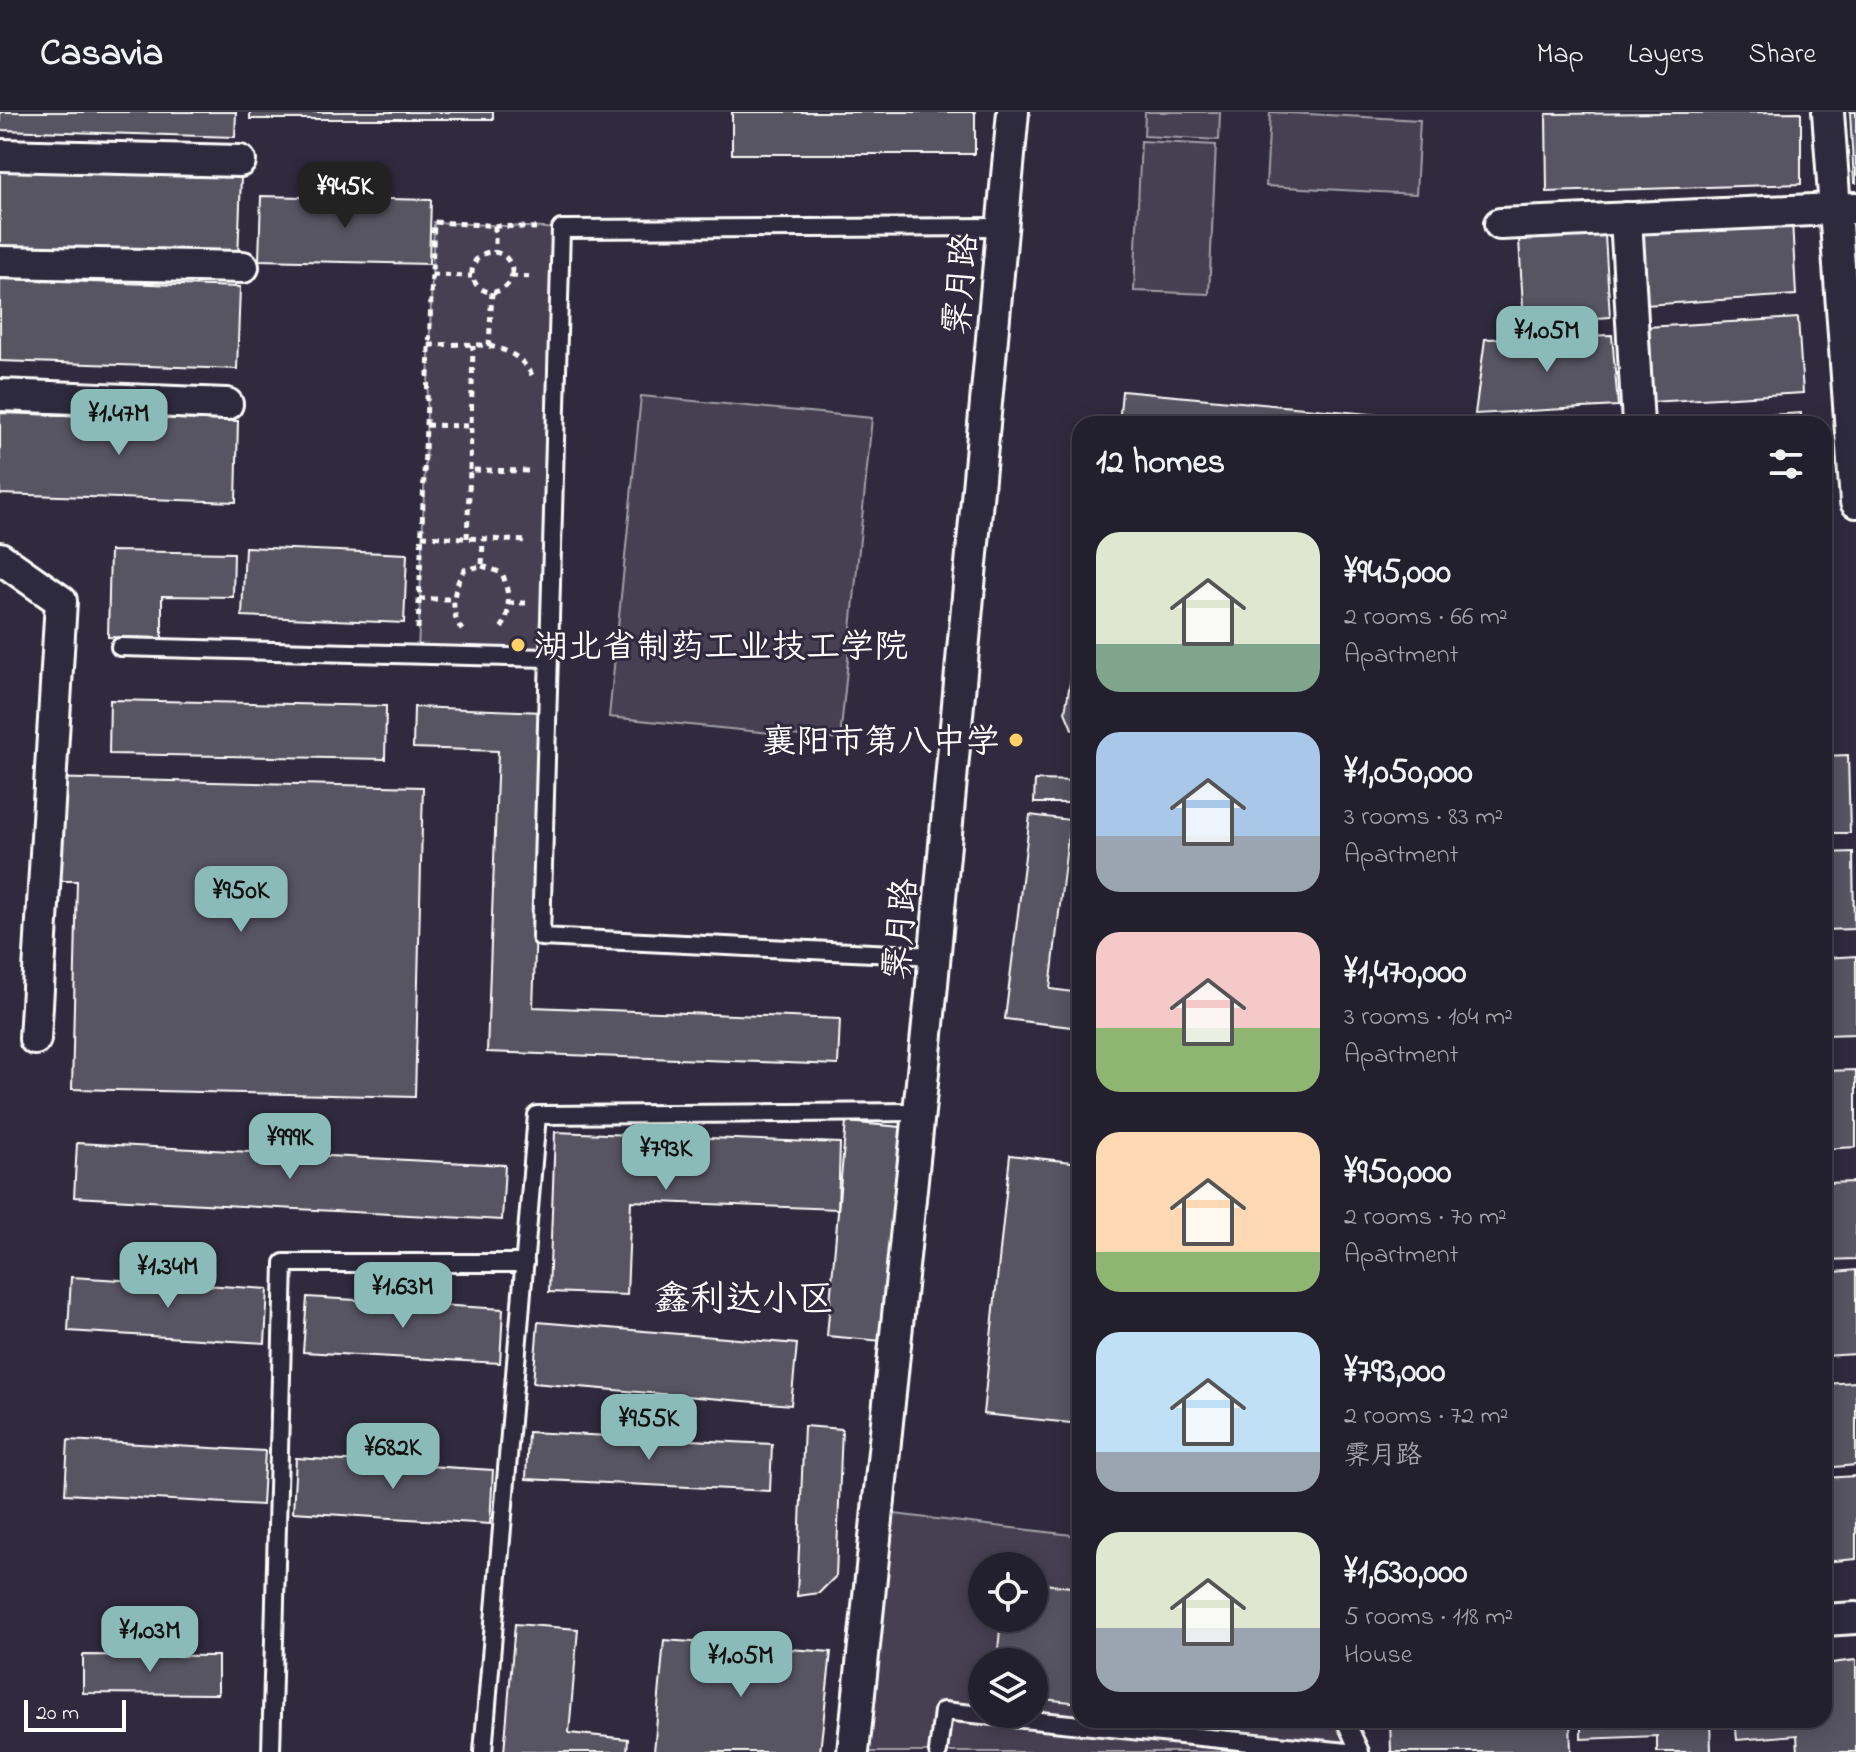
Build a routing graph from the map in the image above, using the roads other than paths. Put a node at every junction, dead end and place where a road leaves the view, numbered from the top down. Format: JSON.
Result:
{"nodes":[{"id":1,"x":1013,"y":112,"type":"edge"},
{"id":2,"x":1828,"y":112,"type":"edge"},
{"id":3,"x":0,"y":155,"type":"edge"},
{"id":4,"x":240,"y":161,"type":"dead end"},
{"id":5,"x":1845,"y":208,"type":"edge"},
{"id":6,"x":1626,"y":218,"type":"junction"},
{"id":7,"x":1500,"y":224,"type":"dead end"},
{"id":8,"x":1003,"y":227,"type":"junction"},
{"id":9,"x":0,"y":262,"type":"edge"},
{"id":10,"x":243,"y":267,"type":"dead end"},
{"id":11,"x":0,"y":395,"type":"edge"},
{"id":12,"x":227,"y":404,"type":"dead end"},
{"id":13,"x":1638,"y":416,"type":"edge"},
{"id":14,"x":1856,"y":502,"type":"edge"},
{"id":15,"x":0,"y":558,"type":"edge"},
{"id":16,"x":120,"y":647,"type":"dead end"},
{"id":17,"x":548,"y":658,"type":"junction"},
{"id":18,"x":935,"y":956,"type":"junction"},
{"id":19,"x":35,"y":1039,"type":"dead end"},
{"id":20,"x":919,"y":1112,"type":"junction"},
{"id":21,"x":525,"y":1263,"type":"junction"},
{"id":22,"x":1856,"y":1618,"type":"edge"},
{"id":23,"x":1832,"y":1620,"type":"edge"},
{"id":24,"x":1072,"y":1724,"type":"edge"},
{"id":25,"x":1111,"y":1728,"type":"edge"},
{"id":26,"x":1349,"y":1728,"type":"edge"},
{"id":27,"x":271,"y":1752,"type":"edge"},
{"id":28,"x":483,"y":1752,"type":"edge"},
{"id":29,"x":853,"y":1752,"type":"edge"},
{"id":30,"x":938,"y":1752,"type":"edge"},
{"id":31,"x":1347,"y":1752,"type":"edge"},
{"id":32,"x":1360,"y":1752,"type":"edge"}],
"edges":[{"from":1,"to":8,"type":"street","name":"霁月路"},
{"from":2,"to":5,"type":"street"},
{"from":3,"to":4,"type":"street"},
{"from":5,"to":6,"type":"street"},
{"from":5,"to":14,"type":"street"},
{"from":6,"to":7,"type":"street"},
{"from":6,"to":13,"type":"street"},
{"from":8,"to":17,"type":"lane"},
{"from":8,"to":18,"type":"street","name":"霁月路"},
{"from":9,"to":10,"type":"street"},
{"from":11,"to":12,"type":"street"},
{"from":15,"to":19,"type":"street"},
{"from":16,"to":17,"type":"lane"},
{"from":17,"to":18,"type":"lane"},
{"from":18,"to":20,"type":"street","name":"霁月路"},
{"from":20,"to":21,"type":"lane"},
{"from":20,"to":29,"type":"street","name":"霁月路"},
{"from":21,"to":27,"type":"lane"},
{"from":21,"to":28,"type":"lane"},
{"from":22,"to":23,"type":"street"},
{"from":24,"to":30,"type":"lane"},
{"from":25,"to":31,"type":"lane"},
{"from":26,"to":32,"type":"lane"}]}
